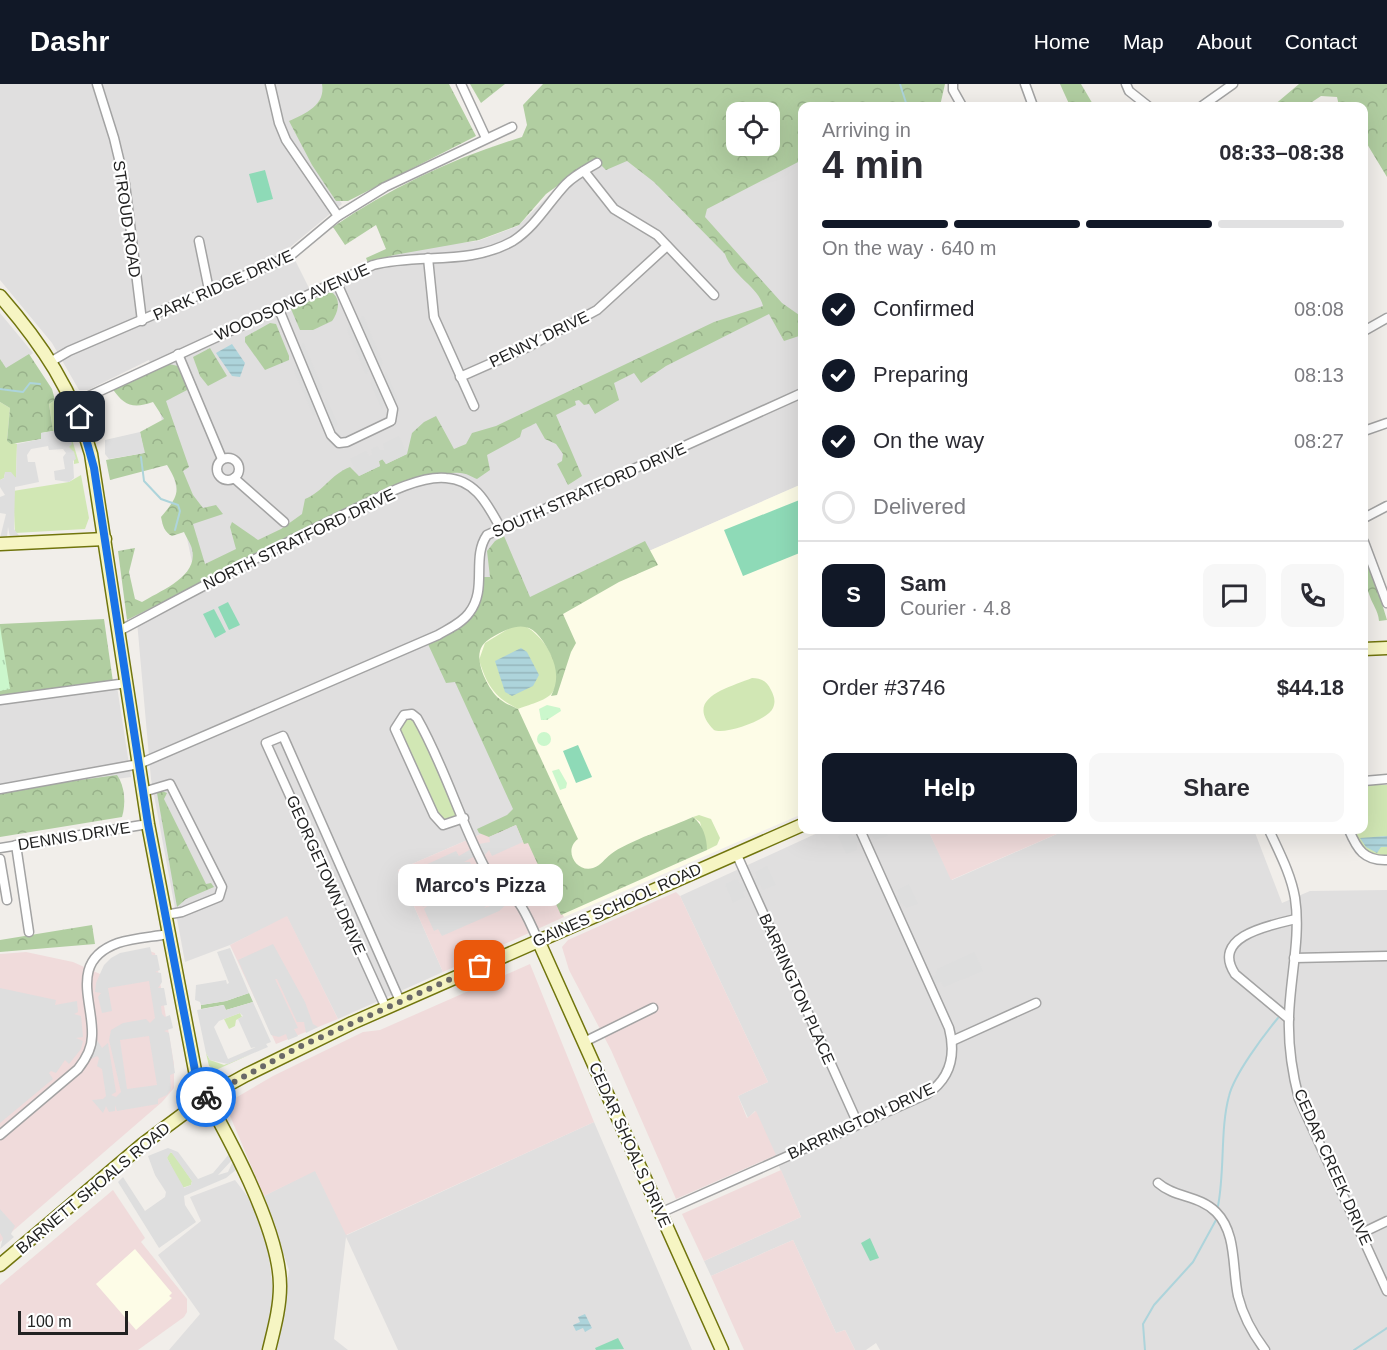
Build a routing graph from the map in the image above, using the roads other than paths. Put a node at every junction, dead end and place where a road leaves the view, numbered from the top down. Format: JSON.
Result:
{"nodes":[{"id":1,"x":97,"y":84,"type":"edge"},
{"id":2,"x":270,"y":84,"type":"edge"},
{"id":3,"x":461,"y":84,"type":"edge"},
{"id":4,"x":953,"y":84,"type":"edge"},
{"id":5,"x":1024,"y":84,"type":"edge"},
{"id":6,"x":1126,"y":84,"type":"edge"},
{"id":7,"x":1233,"y":84,"type":"edge"},
{"id":8,"x":960,"y":102,"type":"edge"},
{"id":9,"x":1031,"y":102,"type":"edge"},
{"id":10,"x":1143,"y":102,"type":"edge"},
{"id":11,"x":1208,"y":102,"type":"edge"},
{"id":12,"x":512,"y":127,"type":"dead end"},
{"id":13,"x":486,"y":138,"type":"junction"},
{"id":14,"x":597,"y":163,"type":"dead end"},
{"id":15,"x":584,"y":171,"type":"junction"},
{"id":16,"x":338,"y":216,"type":"junction"},
{"id":17,"x":199,"y":241,"type":"dead end"},
{"id":18,"x":667,"y":246,"type":"junction"},
{"id":19,"x":428,"y":258,"type":"junction"},
{"id":20,"x":336,"y":281,"type":"junction"},
{"id":21,"x":209,"y":290,"type":"junction"},
{"id":22,"x":714,"y":295,"type":"dead end"},
{"id":23,"x":0,"y":296,"type":"edge"},
{"id":24,"x":278,"y":307,"type":"junction"},
{"id":25,"x":1387,"y":318,"type":"edge"},
{"id":26,"x":142,"y":321,"type":"junction"},
{"id":27,"x":1368,"y":329,"type":"edge"},
{"id":28,"x":178,"y":354,"type":"junction"},
{"id":29,"x":52,"y":361,"type":"junction"},
{"id":30,"x":460,"y":376,"type":"junction"},
{"id":31,"x":798,"y":395,"type":"edge"},
{"id":32,"x":74,"y":403,"type":"junction"},
{"id":33,"x":474,"y":406,"type":"dead end"},
{"id":34,"x":1387,"y":423,"type":"edge"},
{"id":35,"x":1368,"y":430,"type":"edge"},
{"id":36,"x":222,"y":459,"type":"junction"},
{"id":37,"x":234,"y":478,"type":"junction"},
{"id":38,"x":1387,"y":506,"type":"edge"},
{"id":39,"x":1368,"y":516,"type":"edge"},
{"id":40,"x":284,"y":522,"type":"dead end"},
{"id":41,"x":500,"y":527,"type":"junction"},
{"id":42,"x":105,"y":539,"type":"junction"},
{"id":43,"x":0,"y":544,"type":"edge"},
{"id":44,"x":1368,"y":553,"type":"edge"},
{"id":45,"x":1387,"y":603,"type":"edge"},
{"id":46,"x":119,"y":630,"type":"junction"},
{"id":47,"x":1387,"y":648,"type":"edge"},
{"id":48,"x":1368,"y":649,"type":"edge"},
{"id":49,"x":127,"y":683,"type":"junction"},
{"id":50,"x":0,"y":700,"type":"edge"},
{"id":51,"x":139,"y":764,"type":"junction"},
{"id":52,"x":1387,"y":779,"type":"edge"},
{"id":53,"x":1368,"y":781,"type":"edge"},
{"id":54,"x":0,"y":789,"type":"edge"},
{"id":55,"x":143,"y":792,"type":"junction"},
{"id":56,"x":464,"y":818,"type":"junction"},
{"id":57,"x":148,"y":824,"type":"junction"},
{"id":58,"x":798,"y":827,"type":"edge"},
{"id":59,"x":862,"y":834,"type":"edge"},
{"id":60,"x":1271,"y":834,"type":"edge"},
{"id":61,"x":1351,"y":834,"type":"edge"},
{"id":62,"x":16,"y":845,"type":"junction"},
{"id":63,"x":0,"y":848,"type":"edge"},
{"id":64,"x":736,"y":853,"type":"junction"},
{"id":65,"x":0,"y":859,"type":"edge"},
{"id":66,"x":1387,"y":860,"type":"edge"},
{"id":67,"x":6,"y":900,"type":"dead end"},
{"id":68,"x":165,"y":915,"type":"junction"},
{"id":69,"x":1296,"y":919,"type":"junction"},
{"id":70,"x":29,"y":932,"type":"dead end"},
{"id":71,"x":168,"y":934,"type":"junction"},
{"id":72,"x":538,"y":940,"type":"junction"},
{"id":73,"x":1387,"y":956,"type":"edge"},
{"id":74,"x":1294,"y":958,"type":"junction"},
{"id":75,"x":400,"y":1001,"type":"junction"},
{"id":76,"x":1036,"y":1003,"type":"dead end"},
{"id":77,"x":386,"y":1008,"type":"junction"},
{"id":78,"x":653,"y":1008,"type":"dead end"},
{"id":79,"x":1289,"y":1019,"type":"junction"},
{"id":80,"x":952,"y":1041,"type":"junction"},
{"id":81,"x":584,"y":1042,"type":"junction"},
{"id":82,"x":206,"y":1097,"type":"junction"},
{"id":83,"x":858,"y":1124,"type":"junction"},
{"id":84,"x":0,"y":1135,"type":"edge"},
{"id":85,"x":1158,"y":1183,"type":"dead end"},
{"id":86,"x":660,"y":1213,"type":"junction"},
{"id":87,"x":1387,"y":1221,"type":"edge"},
{"id":88,"x":1362,"y":1233,"type":"junction"},
{"id":89,"x":0,"y":1265,"type":"edge"},
{"id":90,"x":1387,"y":1291,"type":"edge"},
{"id":91,"x":1263,"y":1349,"type":"edge"},
{"id":92,"x":269,"y":1350,"type":"edge"},
{"id":93,"x":722,"y":1350,"type":"edge"}],
"edges":[{"from":1,"to":26,"type":"street","name":"STROUD ROAD"},
{"from":2,"to":16,"type":"street"},
{"from":3,"to":13,"type":"street"},
{"from":4,"to":8,"type":"street"},
{"from":5,"to":9,"type":"street"},
{"from":6,"to":10,"type":"street"},
{"from":7,"to":11,"type":"street"},
{"from":12,"to":13,"type":"street","name":"PARK RIDGE DRIVE"},
{"from":13,"to":16,"type":"street","name":"PARK RIDGE DRIVE"},
{"from":14,"to":15,"type":"street","name":"WOODSONG AVENUE"},
{"from":15,"to":18,"type":"street"},
{"from":15,"to":19,"type":"street","name":"WOODSONG AVENUE"},
{"from":16,"to":21,"type":"street","name":"PARK RIDGE DRIVE"},
{"from":17,"to":21,"type":"street"},
{"from":18,"to":22,"type":"street"},
{"from":18,"to":30,"type":"street","name":"PENNY DRIVE"},
{"from":19,"to":20,"type":"street","name":"WOODSONG AVENUE"},
{"from":19,"to":30,"type":"street"},
{"from":20,"to":24,"type":"street","name":"WOODSONG AVENUE"},
{"from":20,"to":24,"type":"street"},
{"from":21,"to":26,"type":"street","name":"PARK RIDGE DRIVE"},
{"from":23,"to":29,"type":"main road"},
{"from":24,"to":28,"type":"street","name":"WOODSONG AVENUE"},
{"from":25,"to":27,"type":"street"},
{"from":26,"to":29,"type":"street","name":"PARK RIDGE DRIVE"},
{"from":28,"to":32,"type":"street","name":"WOODSONG AVENUE"},
{"from":28,"to":36,"type":"street"},
{"from":29,"to":32,"type":"main road"},
{"from":30,"to":33,"type":"street"},
{"from":31,"to":41,"type":"street","name":"SOUTH STRATFORD DRIVE"},
{"from":32,"to":42,"type":"main road"},
{"from":34,"to":35,"type":"street"},
{"from":36,"to":37,"type":"street"},
{"from":36,"to":37,"type":"street"},
{"from":37,"to":40,"type":"street"},
{"from":38,"to":39,"type":"street"},
{"from":41,"to":46,"type":"street","name":"NORTH STRATFORD DRIVE"},
{"from":41,"to":51,"type":"street","name":"SOUTH STRATFORD DRIVE"},
{"from":42,"to":43,"type":"main road"},
{"from":42,"to":46,"type":"main road"},
{"from":44,"to":45,"type":"street"},
{"from":46,"to":49,"type":"main road"},
{"from":47,"to":48,"type":"main road"},
{"from":49,"to":50,"type":"street"},
{"from":49,"to":51,"type":"main road"},
{"from":51,"to":54,"type":"street","name":"SOUTH STRATFORD DRIVE"},
{"from":51,"to":55,"type":"main road"},
{"from":52,"to":53,"type":"street"},
{"from":55,"to":57,"type":"main road"},
{"from":55,"to":68,"type":"street"},
{"from":56,"to":56,"type":"street"},
{"from":56,"to":72,"type":"street"},
{"from":57,"to":62,"type":"street","name":"DENNIS DRIVE"},
{"from":57,"to":68,"type":"main road"},
{"from":58,"to":64,"type":"main road","name":"GAINES SCHOOL ROAD"},
{"from":59,"to":80,"type":"street","name":"BARRINGTON DRIVE"},
{"from":60,"to":69,"type":"street","name":"CEDAR CREEK DRIVE"},
{"from":61,"to":66,"type":"street"},
{"from":62,"to":63,"type":"street","name":"DENNIS DRIVE"},
{"from":62,"to":70,"type":"street"},
{"from":64,"to":72,"type":"main road","name":"GAINES SCHOOL ROAD"},
{"from":64,"to":83,"type":"street","name":"BARRINGTON PLACE"},
{"from":65,"to":67,"type":"street"},
{"from":68,"to":71,"type":"main road"},
{"from":69,"to":74,"type":"street","name":"CEDAR CREEK DRIVE"},
{"from":69,"to":79,"type":"street"},
{"from":71,"to":82,"type":"main road"},
{"from":71,"to":84,"type":"street"},
{"from":72,"to":75,"type":"main road","name":"GAINES SCHOOL ROAD"},
{"from":72,"to":81,"type":"main road","name":"CEDAR SHOALS DRIVE"},
{"from":73,"to":74,"type":"street"},
{"from":74,"to":79,"type":"street","name":"CEDAR CREEK DRIVE"},
{"from":75,"to":77,"type":"main road","name":"GAINES SCHOOL ROAD"},
{"from":75,"to":77,"type":"street","name":"GEORGETOWN DRIVE"},
{"from":76,"to":80,"type":"street"},
{"from":77,"to":82,"type":"main road","name":"GAINES SCHOOL ROAD"},
{"from":78,"to":81,"type":"street"},
{"from":79,"to":88,"type":"street","name":"CEDAR CREEK DRIVE"},
{"from":80,"to":83,"type":"street","name":"BARRINGTON DRIVE"},
{"from":81,"to":86,"type":"main road","name":"CEDAR SHOALS DRIVE"},
{"from":82,"to":89,"type":"main road","name":"BARNETT SHOALS ROAD"},
{"from":82,"to":92,"type":"main road"},
{"from":83,"to":86,"type":"street","name":"BARRINGTON DRIVE"},
{"from":85,"to":91,"type":"street"},
{"from":86,"to":93,"type":"main road","name":"CEDAR SHOALS DRIVE"},
{"from":87,"to":88,"type":"street"},
{"from":88,"to":90,"type":"street","name":"CEDAR CREEK DRIVE"}]}
